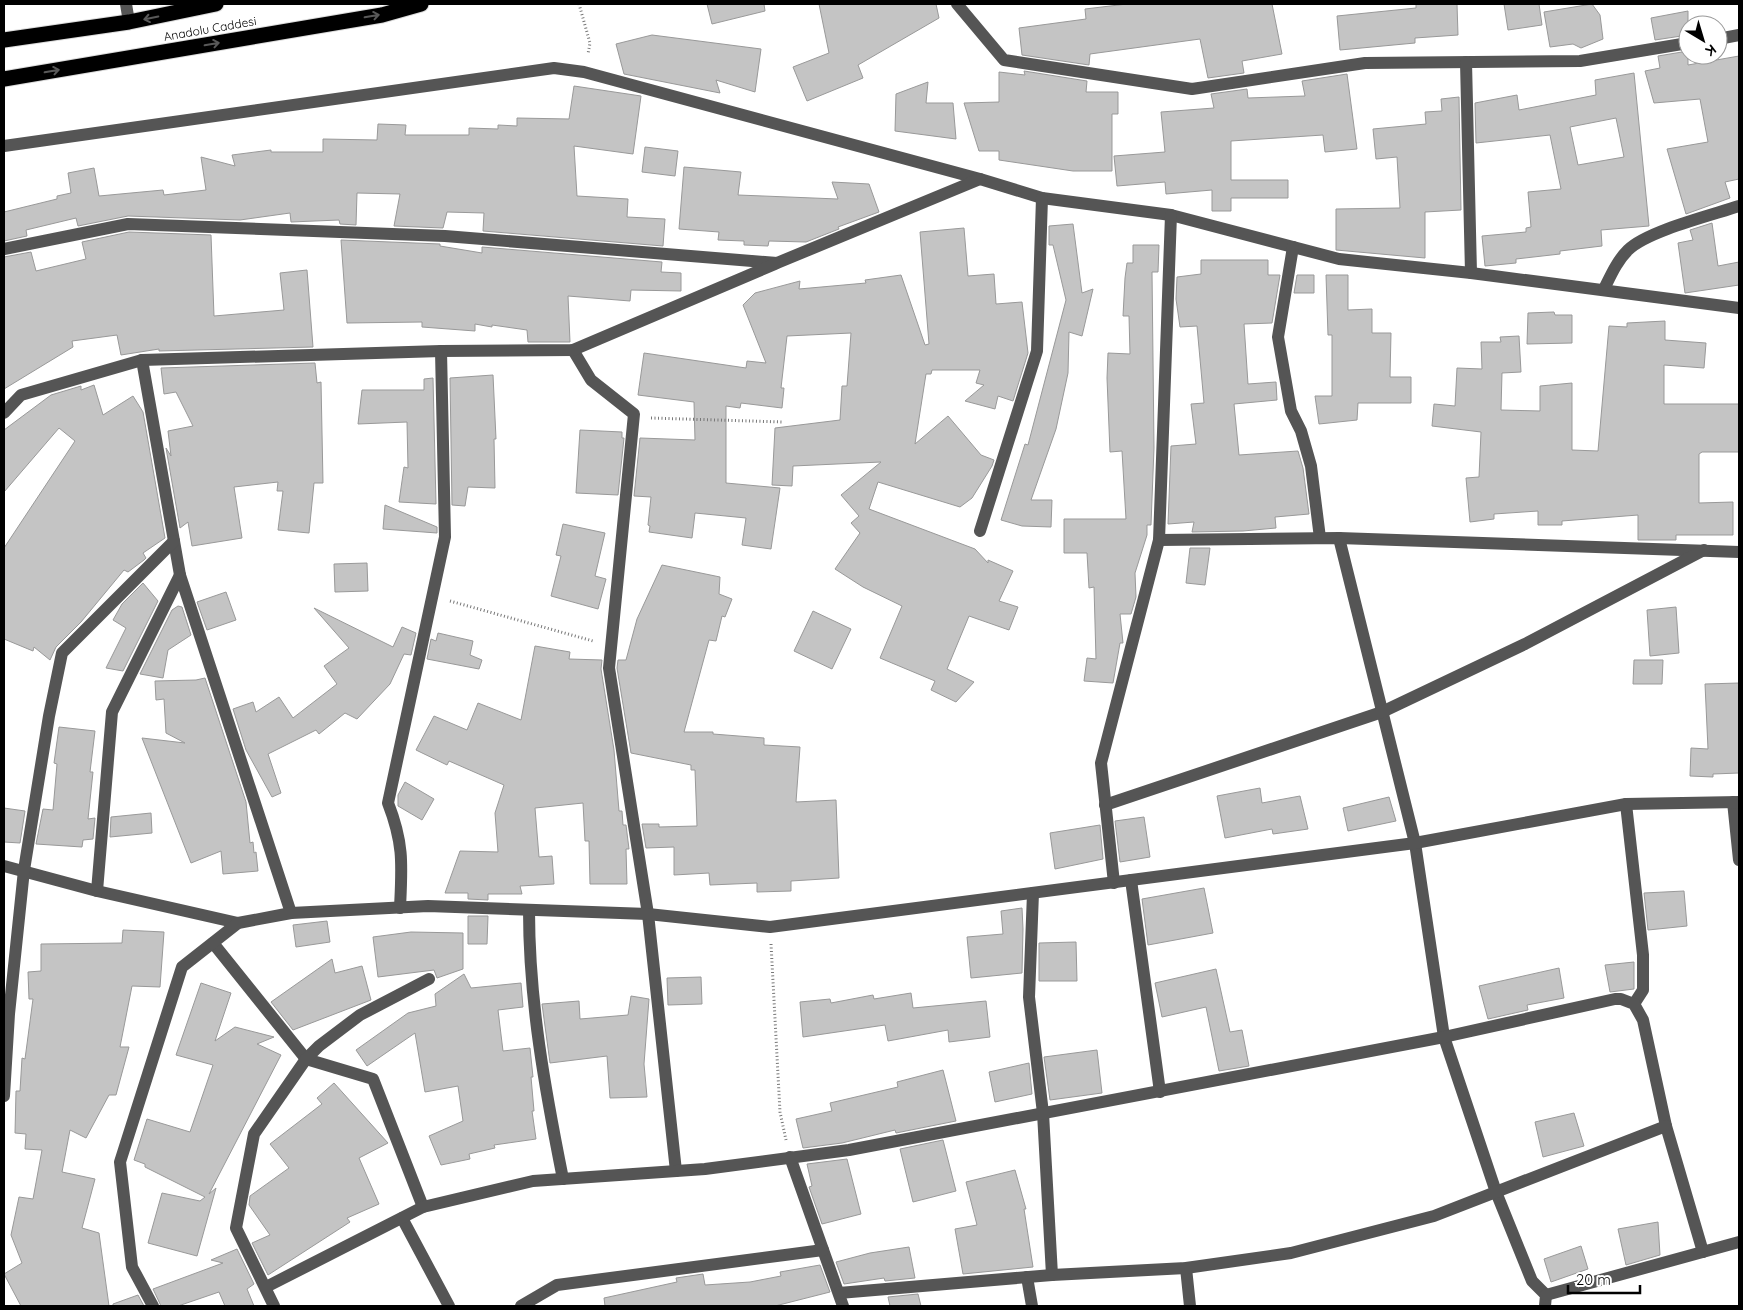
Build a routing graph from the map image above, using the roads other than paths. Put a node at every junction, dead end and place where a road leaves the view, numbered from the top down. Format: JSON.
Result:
{"nodes":[{"id":1,"x":126,"y":4,"type":"edge"},
{"id":2,"x":216,"y":4,"type":"edge"},
{"id":3,"x":421,"y":4,"type":"edge"},
{"id":4,"x":960,"y":4,"type":"edge"},
{"id":5,"x":129,"y":22,"type":"junction"},
{"id":6,"x":4,"y":40,"type":"edge"},
{"id":7,"x":1678,"y":45,"type":"edge"},
{"id":8,"x":1466,"y":62,"type":"junction"},
{"id":9,"x":4,"y":79,"type":"edge"},
{"id":10,"x":4,"y":146,"type":"edge"},
{"id":11,"x":980,"y":179,"type":"junction"},
{"id":12,"x":1042,"y":198,"type":"junction"},
{"id":13,"x":1739,"y":206,"type":"edge"},
{"id":14,"x":1171,"y":215,"type":"junction"},
{"id":15,"x":1293,"y":247,"type":"junction"},
{"id":16,"x":4,"y":249,"type":"edge"},
{"id":17,"x":777,"y":262,"type":"junction"},
{"id":18,"x":1471,"y":273,"type":"junction"},
{"id":19,"x":1604,"y":289,"type":"junction"},
{"id":20,"x":1739,"y":308,"type":"edge"},
{"id":21,"x":573,"y":350,"type":"junction"},
{"id":22,"x":442,"y":351,"type":"junction"},
{"id":23,"x":142,"y":360,"type":"junction"},
{"id":24,"x":4,"y":413,"type":"edge"},
{"id":25,"x":980,"y":531,"type":"dead end"},
{"id":26,"x":1320,"y":538,"type":"junction"},
{"id":27,"x":1339,"y":538,"type":"junction"},
{"id":28,"x":1159,"y":540,"type":"junction"},
{"id":29,"x":174,"y":541,"type":"junction"},
{"id":30,"x":1704,"y":550,"type":"junction"},
{"id":31,"x":1739,"y":552,"type":"edge"},
{"id":32,"x":180,"y":575,"type":"junction"},
{"id":33,"x":1382,"y":712,"type":"junction"},
{"id":34,"x":1736,"y":802,"type":"edge"},
{"id":35,"x":1626,"y":804,"type":"junction"},
{"id":36,"x":1105,"y":805,"type":"junction"},
{"id":37,"x":1415,"y":843,"type":"junction"},
{"id":38,"x":1739,"y":860,"type":"edge"},
{"id":39,"x":4,"y":866,"type":"edge"},
{"id":40,"x":24,"y":870,"type":"junction"},
{"id":41,"x":1131,"y":880,"type":"junction"},
{"id":42,"x":1114,"y":883,"type":"junction"},
{"id":43,"x":97,"y":890,"type":"junction"},
{"id":44,"x":1033,"y":893,"type":"junction"},
{"id":45,"x":400,"y":908,"type":"junction"},
{"id":46,"x":529,"y":910,"type":"junction"},
{"id":47,"x":291,"y":913,"type":"junction"},
{"id":48,"x":648,"y":914,"type":"junction"},
{"id":49,"x":238,"y":923,"type":"junction"},
{"id":50,"x":213,"y":943,"type":"junction"},
{"id":51,"x":429,"y":979,"type":"dead end"},
{"id":52,"x":1634,"y":1004,"type":"junction"},
{"id":53,"x":6,"y":1014,"type":"edge"},
{"id":54,"x":1444,"y":1037,"type":"junction"},
{"id":55,"x":306,"y":1058,"type":"junction"},
{"id":56,"x":1160,"y":1092,"type":"junction"},
{"id":57,"x":4,"y":1096,"type":"edge"},
{"id":58,"x":1043,"y":1113,"type":"junction"},
{"id":59,"x":1666,"y":1126,"type":"junction"},
{"id":60,"x":790,"y":1158,"type":"junction"},
{"id":61,"x":676,"y":1171,"type":"junction"},
{"id":62,"x":563,"y":1179,"type":"junction"},
{"id":63,"x":1496,"y":1192,"type":"junction"},
{"id":64,"x":423,"y":1207,"type":"junction"},
{"id":65,"x":402,"y":1218,"type":"junction"},
{"id":66,"x":1739,"y":1242,"type":"edge"},
{"id":67,"x":823,"y":1250,"type":"junction"},
{"id":68,"x":1703,"y":1252,"type":"junction"},
{"id":69,"x":1186,"y":1268,"type":"junction"},
{"id":70,"x":1052,"y":1275,"type":"junction"},
{"id":71,"x":1027,"y":1277,"type":"junction"},
{"id":72,"x":266,"y":1287,"type":"junction"},
{"id":73,"x":839,"y":1293,"type":"junction"},
{"id":74,"x":1546,"y":1300,"type":"edge"},
{"id":75,"x":153,"y":1306,"type":"edge"},
{"id":76,"x":274,"y":1306,"type":"edge"},
{"id":77,"x":449,"y":1306,"type":"edge"},
{"id":78,"x":521,"y":1306,"type":"edge"},
{"id":79,"x":844,"y":1306,"type":"edge"},
{"id":80,"x":1032,"y":1306,"type":"edge"},
{"id":81,"x":1190,"y":1306,"type":"edge"}],
"edges":[{"from":1,"to":5,"type":"street"},
{"from":2,"to":5,"type":"highway","name":"Anadolu Caddesi","one_way":true},
{"from":9,"to":3,"type":"highway","name":"Anadolu Caddesi","one_way":true},
{"from":4,"to":8,"type":"street"},
{"from":5,"to":6,"type":"highway","name":"Anadolu Caddesi"},
{"from":7,"to":8,"type":"street"},
{"from":8,"to":18,"type":"street"},
{"from":10,"to":11,"type":"street"},
{"from":11,"to":12,"type":"street"},
{"from":11,"to":17,"type":"street"},
{"from":12,"to":14,"type":"street"},
{"from":12,"to":25,"type":"street"},
{"from":13,"to":19,"type":"street"},
{"from":14,"to":15,"type":"street"},
{"from":14,"to":28,"type":"street"},
{"from":15,"to":18,"type":"street"},
{"from":15,"to":26,"type":"street"},
{"from":16,"to":17,"type":"street"},
{"from":17,"to":21,"type":"street"},
{"from":18,"to":19,"type":"street"},
{"from":19,"to":20,"type":"street"},
{"from":21,"to":22,"type":"street"},
{"from":21,"to":48,"type":"street"},
{"from":22,"to":23,"type":"street"},
{"from":22,"to":45,"type":"street"},
{"from":23,"to":24,"type":"street"},
{"from":23,"to":29,"type":"street"},
{"from":26,"to":27,"type":"street"},
{"from":26,"to":28,"type":"street"},
{"from":27,"to":30,"type":"street"},
{"from":27,"to":33,"type":"street"},
{"from":28,"to":36,"type":"street"},
{"from":29,"to":32,"type":"street"},
{"from":29,"to":40,"type":"street"},
{"from":30,"to":31,"type":"street"},
{"from":30,"to":33,"type":"street"},
{"from":32,"to":43,"type":"street"},
{"from":32,"to":47,"type":"street"},
{"from":33,"to":36,"type":"street"},
{"from":33,"to":37,"type":"street"},
{"from":34,"to":35,"type":"street"},
{"from":34,"to":38,"type":"street"},
{"from":35,"to":37,"type":"street"},
{"from":35,"to":52,"type":"street"},
{"from":36,"to":42,"type":"street"},
{"from":37,"to":41,"type":"street"},
{"from":37,"to":54,"type":"street"},
{"from":39,"to":40,"type":"street"},
{"from":40,"to":43,"type":"street"},
{"from":40,"to":53,"type":"street"},
{"from":41,"to":42,"type":"street"},
{"from":41,"to":56,"type":"street"},
{"from":42,"to":44,"type":"street"},
{"from":43,"to":49,"type":"street"},
{"from":44,"to":48,"type":"street"},
{"from":44,"to":58,"type":"street"},
{"from":45,"to":46,"type":"street"},
{"from":45,"to":47,"type":"street"},
{"from":46,"to":48,"type":"street"},
{"from":46,"to":62,"type":"street"},
{"from":47,"to":49,"type":"street"},
{"from":48,"to":61,"type":"street"},
{"from":49,"to":50,"type":"street"},
{"from":50,"to":55,"type":"street"},
{"from":50,"to":75,"type":"street"},
{"from":51,"to":55,"type":"street"},
{"from":52,"to":54,"type":"street"},
{"from":52,"to":59,"type":"street"},
{"from":53,"to":57,"type":"street"},
{"from":54,"to":56,"type":"street"},
{"from":54,"to":63,"type":"street"},
{"from":55,"to":64,"type":"street"},
{"from":55,"to":72,"type":"street"},
{"from":56,"to":58,"type":"street"},
{"from":58,"to":60,"type":"street"},
{"from":58,"to":70,"type":"street"},
{"from":59,"to":63,"type":"street"},
{"from":59,"to":68,"type":"street"},
{"from":60,"to":61,"type":"street"},
{"from":60,"to":67,"type":"street"},
{"from":61,"to":62,"type":"street"},
{"from":62,"to":64,"type":"street"},
{"from":63,"to":69,"type":"street"},
{"from":63,"to":74,"type":"street"},
{"from":64,"to":65,"type":"street"},
{"from":65,"to":72,"type":"street"},
{"from":65,"to":77,"type":"street"},
{"from":66,"to":68,"type":"street"},
{"from":67,"to":73,"type":"street"},
{"from":67,"to":78,"type":"street"},
{"from":68,"to":74,"type":"street"},
{"from":69,"to":70,"type":"street"},
{"from":69,"to":81,"type":"street"},
{"from":70,"to":71,"type":"street"},
{"from":71,"to":73,"type":"street"},
{"from":71,"to":80,"type":"street"},
{"from":72,"to":76,"type":"street"},
{"from":73,"to":79,"type":"street"}]}
